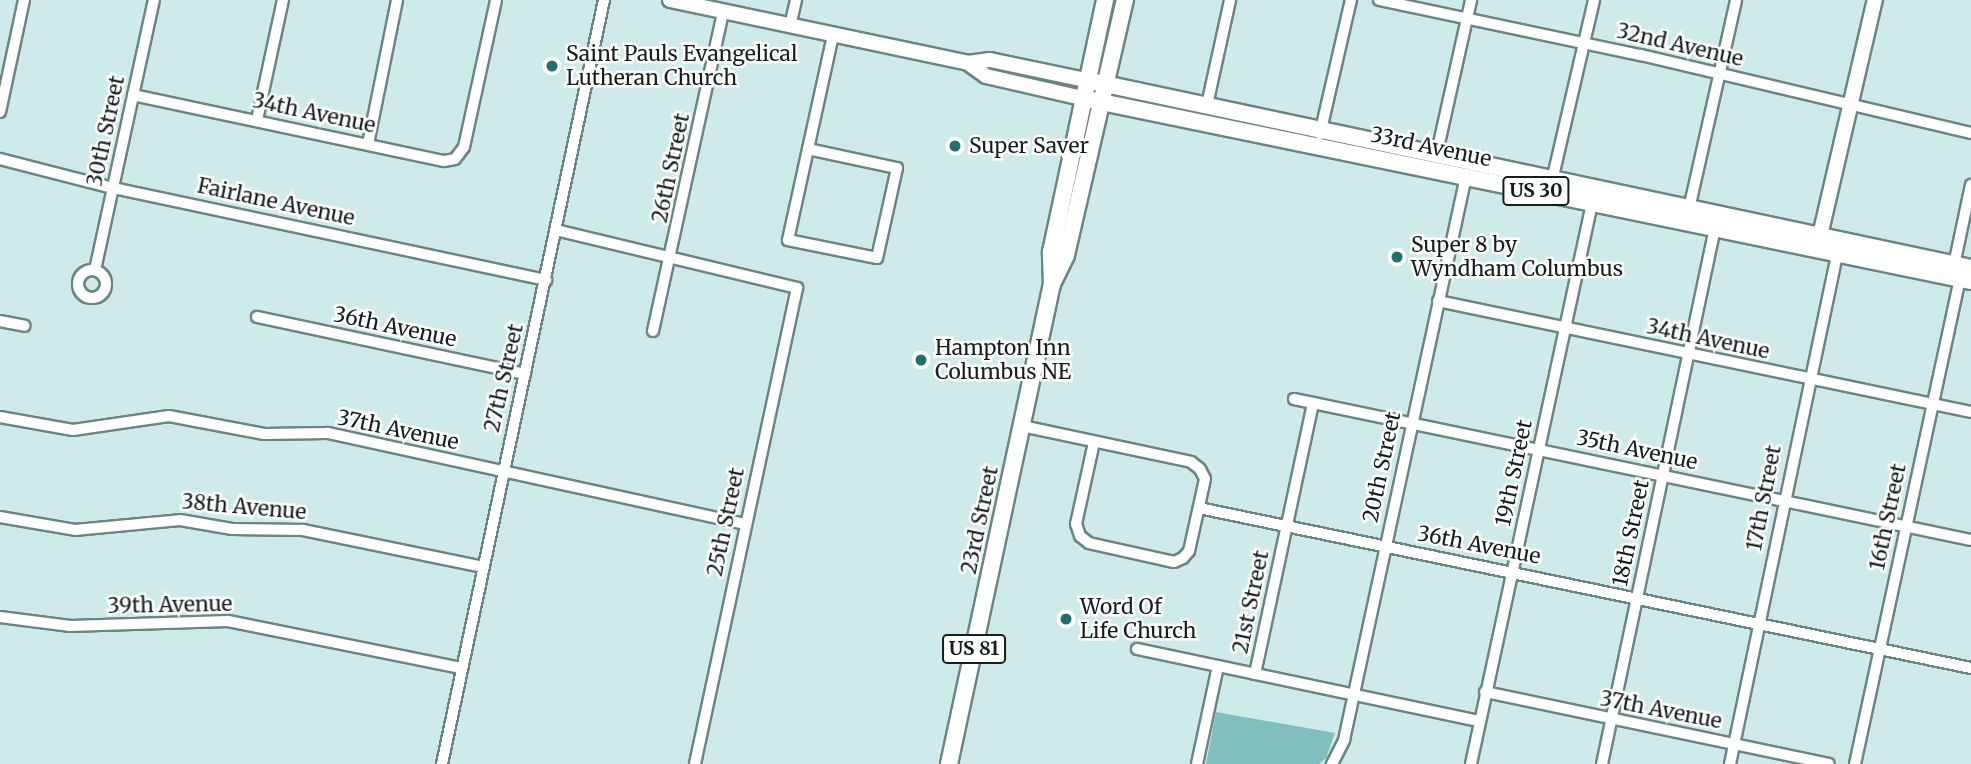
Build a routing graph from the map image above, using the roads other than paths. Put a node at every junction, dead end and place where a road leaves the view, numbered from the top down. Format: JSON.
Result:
{"nodes":[{"id":1,"x":24,"y":0,"type":"edge"},
{"id":2,"x":154,"y":0,"type":"edge"},
{"id":3,"x":283,"y":0,"type":"edge"},
{"id":4,"x":397,"y":0,"type":"edge"},
{"id":5,"x":496,"y":0,"type":"edge"},
{"id":6,"x":604,"y":0,"type":"edge"},
{"id":7,"x":670,"y":0,"type":"edge"},
{"id":8,"x":796,"y":0,"type":"edge"},
{"id":9,"x":1105,"y":0,"type":"edge"},
{"id":10,"x":1125,"y":0,"type":"edge"},
{"id":11,"x":1230,"y":0,"type":"edge"},
{"id":12,"x":1351,"y":0,"type":"edge"},
{"id":13,"x":1379,"y":0,"type":"edge"},
{"id":14,"x":1471,"y":0,"type":"edge"},
{"id":15,"x":1594,"y":0,"type":"edge"},
{"id":16,"x":1735,"y":0,"type":"edge"},
{"id":17,"x":1874,"y":0,"type":"edge"},
{"id":18,"x":723,"y":12,"type":"junction"},
{"id":19,"x":1467,"y":19,"type":"junction"},
{"id":20,"x":790,"y":26,"type":"junction"},
{"id":21,"x":833,"y":35,"type":"junction"},
{"id":22,"x":1583,"y":43,"type":"junction"},
{"id":23,"x":0,"y":52,"type":"edge"},
{"id":24,"x":12,"y":55,"type":"junction"},
{"id":25,"x":968,"y":62,"type":"junction"},
{"id":26,"x":1719,"y":74,"type":"junction"},
{"id":27,"x":1086,"y":80,"type":"junction"},
{"id":28,"x":1105,"y":83,"type":"junction"},
{"id":29,"x":133,"y":95,"type":"junction"},
{"id":30,"x":1082,"y":98,"type":"junction"},
{"id":31,"x":1101,"y":102,"type":"junction"},
{"id":32,"x":1207,"y":105,"type":"junction"},
{"id":33,"x":1850,"y":105,"type":"junction"},
{"id":34,"x":0,"y":112,"type":"edge"},
{"id":35,"x":257,"y":120,"type":"junction"},
{"id":36,"x":1971,"y":133,"type":"edge"},
{"id":37,"x":1319,"y":138,"type":"junction"},
{"id":38,"x":368,"y":144,"type":"junction"},
{"id":39,"x":808,"y":149,"type":"junction"},
{"id":40,"x":1436,"y":157,"type":"junction"},
{"id":41,"x":0,"y":159,"type":"edge"},
{"id":42,"x":1466,"y":176,"type":"junction"},
{"id":43,"x":1971,"y":185,"type":"edge"},
{"id":44,"x":1551,"y":187,"type":"junction"},
{"id":45,"x":113,"y":188,"type":"junction"},
{"id":46,"x":1594,"y":196,"type":"junction"},
{"id":47,"x":1689,"y":209,"type":"junction"},
{"id":48,"x":1715,"y":228,"type":"junction"},
{"id":49,"x":556,"y":230,"type":"junction"},
{"id":50,"x":1819,"y":243,"type":"junction"},
{"id":51,"x":1838,"y":247,"type":"junction"},
{"id":52,"x":672,"y":259,"type":"junction"},
{"id":53,"x":95,"y":270,"type":"dead end"},
{"id":54,"x":1964,"y":273,"type":"edge"},
{"id":55,"x":546,"y":280,"type":"junction"},
{"id":56,"x":1052,"y":285,"type":"junction"},
{"id":57,"x":1438,"y":301,"type":"junction"},
{"id":58,"x":257,"y":317,"type":"dead end"},
{"id":59,"x":0,"y":321,"type":"edge"},
{"id":60,"x":25,"y":326,"type":"dead end"},
{"id":61,"x":1564,"y":327,"type":"junction"},
{"id":62,"x":653,"y":331,"type":"dead end"},
{"id":63,"x":1687,"y":354,"type":"junction"},
{"id":64,"x":525,"y":374,"type":"junction"},
{"id":65,"x":1809,"y":379,"type":"junction"},
{"id":66,"x":1294,"y":399,"type":"dead end"},
{"id":67,"x":1313,"y":403,"type":"junction"},
{"id":68,"x":1933,"y":404,"type":"junction"},
{"id":69,"x":1971,"y":412,"type":"edge"},
{"id":70,"x":0,"y":417,"type":"edge"},
{"id":71,"x":1411,"y":423,"type":"junction"},
{"id":72,"x":1022,"y":426,"type":"junction"},
{"id":73,"x":1094,"y":442,"type":"junction"},
{"id":74,"x":1539,"y":449,"type":"junction"},
{"id":75,"x":503,"y":472,"type":"junction"},
{"id":76,"x":1662,"y":475,"type":"junction"},
{"id":77,"x":1785,"y":502,"type":"junction"},
{"id":78,"x":1199,"y":508,"type":"junction"},
{"id":79,"x":0,"y":517,"type":"edge"},
{"id":80,"x":745,"y":524,"type":"junction"},
{"id":81,"x":1287,"y":526,"type":"junction"},
{"id":82,"x":1906,"y":527,"type":"junction"},
{"id":83,"x":1971,"y":540,"type":"edge"},
{"id":84,"x":1385,"y":546,"type":"junction"},
{"id":85,"x":482,"y":567,"type":"junction"},
{"id":86,"x":1513,"y":572,"type":"junction"},
{"id":87,"x":1637,"y":599,"type":"junction"},
{"id":88,"x":0,"y":617,"type":"edge"},
{"id":89,"x":1760,"y":624,"type":"junction"},
{"id":90,"x":1880,"y":648,"type":"junction"},
{"id":91,"x":1137,"y":649,"type":"dead end"},
{"id":92,"x":1219,"y":666,"type":"junction"},
{"id":93,"x":462,"y":667,"type":"junction"},
{"id":94,"x":1971,"y":668,"type":"edge"},
{"id":95,"x":1255,"y":674,"type":"junction"},
{"id":96,"x":1485,"y":692,"type":"junction"},
{"id":97,"x":1354,"y":694,"type":"junction"},
{"id":98,"x":1479,"y":720,"type":"junction"},
{"id":99,"x":1612,"y":720,"type":"junction"},
{"id":100,"x":1734,"y":744,"type":"junction"},
{"id":101,"x":442,"y":764,"type":"edge"},
{"id":102,"x":695,"y":764,"type":"edge"},
{"id":103,"x":949,"y":764,"type":"edge"},
{"id":104,"x":1197,"y":764,"type":"edge"},
{"id":105,"x":1332,"y":764,"type":"edge"},
{"id":106,"x":1471,"y":764,"type":"edge"},
{"id":107,"x":1602,"y":764,"type":"edge"},
{"id":108,"x":1730,"y":764,"type":"edge"},
{"id":109,"x":1829,"y":764,"type":"edge"},
{"id":110,"x":1856,"y":764,"type":"edge"}],
"edges":[{"from":1,"to":24,"type":"street"},
{"from":2,"to":29,"type":"street","name":"30th Street"},
{"from":3,"to":35,"type":"street"},
{"from":4,"to":38,"type":"street"},
{"from":5,"to":38,"type":"street","name":"34th Avenue"},
{"from":6,"to":49,"type":"street","name":"27th Street"},
{"from":7,"to":18,"type":"main road","name":"33rd Avenue"},
{"from":8,"to":20,"type":"street"},
{"from":9,"to":27,"type":"highway","name":"23rd Street"},
{"from":10,"to":28,"type":"highway","name":"23rd Street"},
{"from":11,"to":32,"type":"street"},
{"from":12,"to":37,"type":"street"},
{"from":13,"to":19,"type":"street","name":"32nd Avenue"},
{"from":14,"to":19,"type":"street"},
{"from":15,"to":22,"type":"street"},
{"from":16,"to":26,"type":"street"},
{"from":17,"to":33,"type":"main road"},
{"from":18,"to":20,"type":"main road","name":"33rd Avenue"},
{"from":18,"to":52,"type":"street","name":"26th Street"},
{"from":19,"to":22,"type":"street","name":"32nd Avenue"},
{"from":19,"to":40,"type":"street"},
{"from":20,"to":21,"type":"main road","name":"33rd Avenue"},
{"from":21,"to":25,"type":"main road","name":"33rd Avenue"},
{"from":21,"to":39,"type":"street"},
{"from":22,"to":26,"type":"street","name":"32nd Avenue"},
{"from":22,"to":44,"type":"street"},
{"from":23,"to":24,"type":"street"},
{"from":24,"to":34,"type":"street"},
{"from":25,"to":27,"type":"main road","name":"33rd Avenue"},
{"from":25,"to":30,"type":"main road","name":"33rd Avenue"},
{"from":26,"to":33,"type":"street","name":"32nd Avenue"},
{"from":26,"to":47,"type":"street"},
{"from":27,"to":28,"type":"highway","name":"33rd Avenue","number":"US 30"},
{"from":27,"to":30,"type":"highway","name":"23rd Street"},
{"from":28,"to":31,"type":"highway","name":"23rd Street","number":"US 81"},
{"from":28,"to":32,"type":"highway","name":"33rd Avenue","number":"US 30"},
{"from":29,"to":35,"type":"street","name":"34th Avenue"},
{"from":29,"to":45,"type":"street","name":"30th Street"},
{"from":30,"to":31,"type":"highway","name":"33rd Avenue","number":"US 30"},
{"from":30,"to":56,"type":"highway","name":"23rd Street","number":"US 81"},
{"from":31,"to":37,"type":"highway","name":"33rd Avenue","number":"US 30"},
{"from":31,"to":56,"type":"highway","name":"23rd Street","number":"US 81"},
{"from":32,"to":37,"type":"highway","name":"33rd Avenue","number":"US 30"},
{"from":33,"to":36,"type":"street","name":"32nd Avenue"},
{"from":33,"to":50,"type":"main road"},
{"from":35,"to":38,"type":"street","name":"34th Avenue"},
{"from":37,"to":40,"type":"highway","name":"33rd Avenue","number":"US 30"},
{"from":37,"to":42,"type":"highway","name":"33rd Avenue","number":"US 30"},
{"from":39,"to":39,"type":"street"},
{"from":40,"to":44,"type":"highway","name":"33rd Avenue","number":"US 30"},
{"from":41,"to":45,"type":"street","name":"Fairlane Avenue"},
{"from":42,"to":44,"type":"highway","name":"33rd Avenue","number":"US 30"},
{"from":42,"to":57,"type":"street","name":"20th Street"},
{"from":43,"to":54,"type":"street","name":"16th Street"},
{"from":44,"to":46,"type":"highway","name":"33rd Avenue","number":"US 30"},
{"from":45,"to":53,"type":"street","name":"30th Street"},
{"from":45,"to":55,"type":"street","name":"Fairlane Avenue"},
{"from":46,"to":47,"type":"highway","name":"33rd Avenue","number":"US 30"},
{"from":46,"to":48,"type":"highway","name":"33rd Avenue","number":"US 30"},
{"from":46,"to":61,"type":"street","name":"19th Street"},
{"from":47,"to":50,"type":"highway","name":"33rd Avenue","number":"US 30"},
{"from":48,"to":50,"type":"highway","name":"33rd Avenue","number":"US 30"},
{"from":48,"to":63,"type":"street","name":"18th Street"},
{"from":49,"to":52,"type":"street"},
{"from":49,"to":55,"type":"street","name":"27th Street"},
{"from":50,"to":51,"type":"highway","name":"33rd Avenue","number":"US 30"},
{"from":51,"to":54,"type":"highway","name":"33rd Avenue","number":"US 30"},
{"from":51,"to":65,"type":"street","name":"17th Street"},
{"from":52,"to":62,"type":"street","name":"26th Street"},
{"from":52,"to":80,"type":"street","name":"25th Street"},
{"from":54,"to":68,"type":"street","name":"16th Street"},
{"from":55,"to":64,"type":"street","name":"27th Street"},
{"from":56,"to":72,"type":"highway","name":"23rd Street","number":"US 81"},
{"from":57,"to":61,"type":"street","name":"34th Avenue"},
{"from":57,"to":71,"type":"street","name":"20th Street"},
{"from":58,"to":64,"type":"street","name":"36th Avenue"},
{"from":59,"to":60,"type":"street"},
{"from":61,"to":63,"type":"street","name":"34th Avenue"},
{"from":61,"to":74,"type":"street","name":"19th Street"},
{"from":63,"to":65,"type":"street","name":"34th Avenue"},
{"from":63,"to":76,"type":"street","name":"18th Street"},
{"from":64,"to":75,"type":"street","name":"27th Street"},
{"from":65,"to":68,"type":"street","name":"34th Avenue"},
{"from":65,"to":77,"type":"street","name":"17th Street"},
{"from":66,"to":67,"type":"street","name":"35th Avenue"},
{"from":67,"to":71,"type":"street","name":"35th Avenue"},
{"from":67,"to":81,"type":"street","name":"21st Street"},
{"from":68,"to":69,"type":"street","name":"34th Avenue"},
{"from":68,"to":82,"type":"street","name":"16th Street"},
{"from":70,"to":75,"type":"street","name":"37th Avenue"},
{"from":71,"to":74,"type":"street","name":"35th Avenue"},
{"from":71,"to":84,"type":"street","name":"20th Street"},
{"from":72,"to":73,"type":"street"},
{"from":72,"to":103,"type":"highway","name":"23rd Street","number":"US 81"},
{"from":73,"to":78,"type":"street"},
{"from":73,"to":78,"type":"street"},
{"from":74,"to":76,"type":"street","name":"35th Avenue"},
{"from":74,"to":86,"type":"street","name":"19th Street"},
{"from":75,"to":80,"type":"street","name":"37th Avenue"},
{"from":75,"to":85,"type":"street","name":"27th Street"},
{"from":76,"to":77,"type":"street","name":"35th Avenue"},
{"from":76,"to":87,"type":"street","name":"18th Street"},
{"from":77,"to":82,"type":"street","name":"35th Avenue"},
{"from":77,"to":89,"type":"street","name":"17th Street"},
{"from":78,"to":81,"type":"street","name":"36th Avenue"},
{"from":79,"to":85,"type":"street","name":"38th Avenue"},
{"from":80,"to":102,"type":"street","name":"25th Street"},
{"from":81,"to":84,"type":"street","name":"36th Avenue"},
{"from":81,"to":95,"type":"street","name":"21st Street"},
{"from":82,"to":83,"type":"street","name":"35th Avenue"},
{"from":82,"to":90,"type":"street","name":"16th Street"},
{"from":84,"to":86,"type":"street","name":"36th Avenue"},
{"from":84,"to":97,"type":"street","name":"20th Street"},
{"from":85,"to":93,"type":"street","name":"27th Street"},
{"from":86,"to":87,"type":"street","name":"36th Avenue"},
{"from":86,"to":96,"type":"street","name":"19th Street"},
{"from":87,"to":89,"type":"street","name":"36th Avenue"},
{"from":87,"to":99,"type":"street","name":"18th Street"},
{"from":88,"to":93,"type":"street","name":"39th Avenue"},
{"from":89,"to":90,"type":"street","name":"36th Avenue"},
{"from":89,"to":100,"type":"street","name":"17th Street"},
{"from":90,"to":94,"type":"street","name":"36th Avenue"},
{"from":90,"to":110,"type":"street","name":"16th Street"},
{"from":91,"to":92,"type":"street"},
{"from":92,"to":95,"type":"street","name":"21st Street"},
{"from":92,"to":104,"type":"street","name":"21st Street"},
{"from":93,"to":101,"type":"street","name":"27th Street"},
{"from":95,"to":97,"type":"street"},
{"from":96,"to":98,"type":"street","name":"19th Street"},
{"from":96,"to":99,"type":"street","name":"37th Avenue"},
{"from":97,"to":98,"type":"street"},
{"from":97,"to":105,"type":"street","name":"20th Street"},
{"from":98,"to":106,"type":"street","name":"19th Street"},
{"from":99,"to":100,"type":"street","name":"37th Avenue"},
{"from":99,"to":107,"type":"street","name":"18th Street"},
{"from":100,"to":108,"type":"street","name":"17th Street"},
{"from":100,"to":109,"type":"street","name":"37th Avenue"}]}
